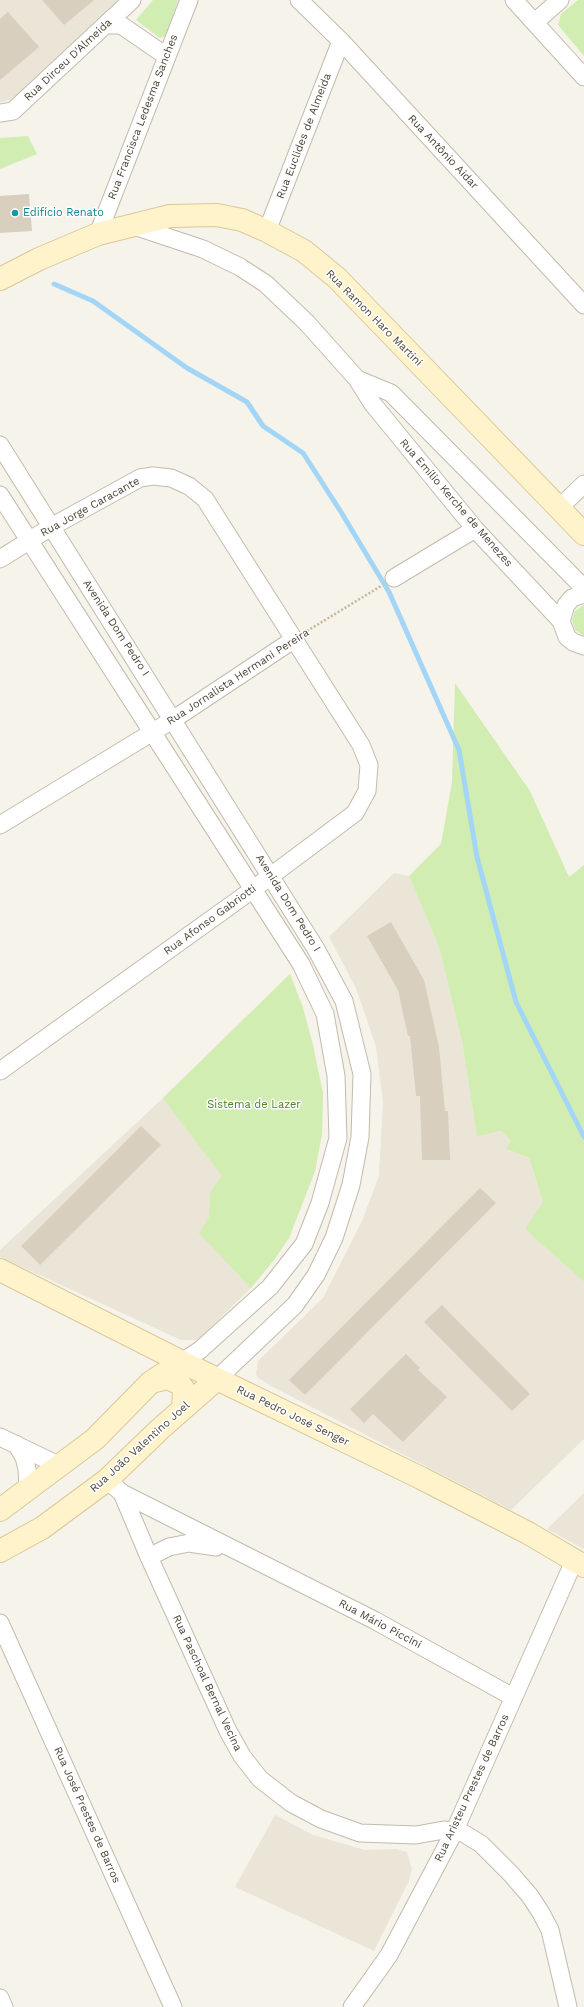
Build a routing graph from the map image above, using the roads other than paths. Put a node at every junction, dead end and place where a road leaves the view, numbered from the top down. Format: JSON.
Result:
{"nodes":[{"id":1,"x":132,"y":0,"type":"edge"},
{"id":2,"x":189,"y":0,"type":"edge"},
{"id":3,"x":299,"y":0,"type":"edge"},
{"id":4,"x":514,"y":0,"type":"edge"},
{"id":5,"x":560,"y":0,"type":"edge"},
{"id":6,"x":535,"y":22,"type":"junction"},
{"id":7,"x":106,"y":25,"type":"junction"},
{"id":8,"x":341,"y":41,"type":"junction"},
{"id":9,"x":166,"y":56,"type":"junction"},
{"id":10,"x":584,"y":77,"type":"edge"},
{"id":11,"x":0,"y":113,"type":"edge"},
{"id":12,"x":130,"y":225,"type":"junction"},
{"id":13,"x":267,"y":231,"type":"junction"},
{"id":14,"x":98,"y":234,"type":"junction"},
{"id":15,"x":0,"y":279,"type":"edge"},
{"id":16,"x":584,"y":306,"type":"edge"},
{"id":17,"x":357,"y":380,"type":"junction"},
{"id":18,"x":0,"y":445,"type":"edge"},
{"id":19,"x":584,"y":484,"type":"edge"},
{"id":20,"x":0,"y":495,"type":"edge"},
{"id":21,"x":559,"y":508,"type":"junction"},
{"id":22,"x":51,"y":527,"type":"junction"},
{"id":23,"x":475,"y":529,"type":"junction"},
{"id":24,"x":584,"y":534,"type":"edge"},
{"id":25,"x":29,"y":541,"type":"junction"},
{"id":26,"x":0,"y":559,"type":"edge"},
{"id":27,"x":394,"y":578,"type":"road end"},
{"id":28,"x":584,"y":588,"type":"edge"},
{"id":29,"x":584,"y":594,"type":"edge"},
{"id":30,"x":561,"y":621,"type":"junction"},
{"id":31,"x":293,"y":640,"type":"junction"},
{"id":32,"x":584,"y":646,"type":"edge"},
{"id":33,"x":174,"y":719,"type":"junction"},
{"id":34,"x":152,"y":733,"type":"junction"},
{"id":35,"x":0,"y":825,"type":"edge"},
{"id":36,"x":271,"y":876,"type":"junction"},
{"id":37,"x":252,"y":890,"type":"junction"},
{"id":38,"x":0,"y":1071,"type":"edge"},
{"id":39,"x":0,"y":1270,"type":"edge"},
{"id":40,"x":142,"y":1341,"type":"junction"},
{"id":41,"x":182,"y":1362,"type":"junction"},
{"id":42,"x":217,"y":1379,"type":"junction"},
{"id":43,"x":151,"y":1382,"type":"junction"},
{"id":44,"x":183,"y":1408,"type":"junction"},
{"id":45,"x":0,"y":1437,"type":"edge"},
{"id":46,"x":16,"y":1444,"type":"junction"},
{"id":47,"x":60,"y":1466,"type":"junction"},
{"id":48,"x":114,"y":1486,"type":"junction"},
{"id":49,"x":28,"y":1489,"type":"junction"},
{"id":50,"x":0,"y":1510,"type":"edge"},
{"id":51,"x":0,"y":1551,"type":"edge"},
{"id":52,"x":245,"y":1556,"type":"junction"},
{"id":53,"x":149,"y":1557,"type":"junction"},
{"id":54,"x":580,"y":1563,"type":"edge"},
{"id":55,"x":0,"y":1623,"type":"edge"},
{"id":56,"x":513,"y":1697,"type":"junction"},
{"id":57,"x":454,"y":1832,"type":"junction"},
{"id":58,"x":0,"y":1998,"type":"edge"},
{"id":59,"x":4,"y":2007,"type":"edge"},
{"id":60,"x":173,"y":2007,"type":"edge"},
{"id":61,"x":352,"y":2007,"type":"edge"},
{"id":62,"x":568,"y":2007,"type":"edge"}],
"edges":[{"from":1,"to":7,"type":"street","name":"Rua Dirceu D'Almeida"},
{"from":2,"to":9,"type":"street","name":"Rua Francisca Ledesma Sanches"},
{"from":3,"to":8,"type":"street","name":"Rua Antônio Aidar"},
{"from":4,"to":6,"type":"street"},
{"from":5,"to":6,"type":"street"},
{"from":6,"to":10,"type":"street"},
{"from":7,"to":9,"type":"street"},
{"from":7,"to":11,"type":"street","name":"Rua Dirceu D'Almeida"},
{"from":8,"to":13,"type":"street","name":"Rua Euclides de Almeida"},
{"from":8,"to":16,"type":"street","name":"Rua Antônio Aidar"},
{"from":9,"to":14,"type":"street","name":"Rua Francisca Ledesma Sanches"},
{"from":12,"to":13,"type":"street","name":"Rua Ramon Haro Martini"},
{"from":12,"to":14,"type":"street","name":"Rua Ramon Haro Martini"},
{"from":12,"to":17,"type":"street","name":"Rua Emílio Kerche de Menezes"},
{"from":13,"to":21,"type":"street","name":"Rua Ramon Haro Martini"},
{"from":14,"to":15,"type":"street","name":"Rua Ramon Haro Martini"},
{"from":17,"to":23,"type":"street","name":"Rua Emílio Kerche de Menezes"},
{"from":17,"to":28,"type":"street","name":"Rua Emílio Kerche de Menezes"},
{"from":18,"to":22,"type":"street","name":"Avenida Dom Pedro I"},
{"from":19,"to":21,"type":"street"},
{"from":20,"to":25,"type":"street","name":"Avenida Dom Pedro I"},
{"from":21,"to":24,"type":"street","name":"Rua Ramon Haro Martini"},
{"from":22,"to":25,"type":"street","name":"Rua Jorge Caracante"},
{"from":22,"to":31,"type":"street","name":"Rua Jorge Caracante"},
{"from":22,"to":33,"type":"street","name":"Avenida Dom Pedro I"},
{"from":23,"to":27,"type":"street"},
{"from":23,"to":30,"type":"street","name":"Rua Emílio Kerche de Menezes"},
{"from":25,"to":26,"type":"street","name":"Rua Jorge Caracante"},
{"from":25,"to":34,"type":"street","name":"Avenida Dom Pedro I"},
{"from":29,"to":30,"type":"street"},
{"from":30,"to":32,"type":"street","name":"Rua Emílio Kerche de Menezes"},
{"from":31,"to":33,"type":"street","name":"Rua Jornalista Hermani Pereira"},
{"from":31,"to":36,"type":"street","name":"Rua Afonso Gabriotti"},
{"from":33,"to":34,"type":"street","name":"Rua Jornalista Hermani Pereira"},
{"from":33,"to":36,"type":"street","name":"Avenida Dom Pedro I"},
{"from":34,"to":35,"type":"street","name":"Rua Jornalista Hermani Pereira"},
{"from":34,"to":37,"type":"street","name":"Avenida Dom Pedro I"},
{"from":36,"to":37,"type":"street","name":"Rua Afonso Gabriotti"},
{"from":36,"to":42,"type":"street","name":"Avenida Dom Pedro I"},
{"from":37,"to":38,"type":"street","name":"Rua Afonso Gabriotti"},
{"from":37,"to":41,"type":"street","name":"Avenida Dom Pedro I"},
{"from":39,"to":40,"type":"street","name":"Rua Pedro José Senger"},
{"from":40,"to":41,"type":"street","name":"Rua Pedro José Senger"},
{"from":40,"to":43,"type":"street"},
{"from":41,"to":42,"type":"street","name":"Rua Pedro José Senger"},
{"from":41,"to":43,"type":"street"},
{"from":42,"to":44,"type":"street","name":"Rua João Valentino Joel"},
{"from":42,"to":54,"type":"street","name":"Rua Pedro José Senger"},
{"from":43,"to":44,"type":"street"},
{"from":43,"to":47,"type":"street"},
{"from":44,"to":48,"type":"street","name":"Rua João Valentino Joel"},
{"from":45,"to":46,"type":"street"},
{"from":46,"to":47,"type":"street"},
{"from":46,"to":49,"type":"street"},
{"from":47,"to":49,"type":"street"},
{"from":48,"to":51,"type":"street","name":"Rua João Valentino Joel"},
{"from":48,"to":52,"type":"street","name":"Rua Mário Piccini"},
{"from":48,"to":53,"type":"street","name":"Rua Paschoal Bernal Vecina"},
{"from":49,"to":50,"type":"street"},
{"from":52,"to":53,"type":"street","name":"Rua Mário Piccini"},
{"from":52,"to":56,"type":"street","name":"Rua Mário Piccini"},
{"from":53,"to":57,"type":"street","name":"Rua Paschoal Bernal Vecina"},
{"from":54,"to":56,"type":"street","name":"Rua Aristeu Prestes de Barros"},
{"from":55,"to":60,"type":"street","name":"Rua José Prestes de Barros"},
{"from":56,"to":57,"type":"street","name":"Rua Aristeu Prestes de Barros"},
{"from":57,"to":61,"type":"street","name":"Rua Aristeu Prestes de Barros"},
{"from":57,"to":62,"type":"street","name":"Rua Paschoal Bernal Vecina"},
{"from":58,"to":59,"type":"street"}]}
